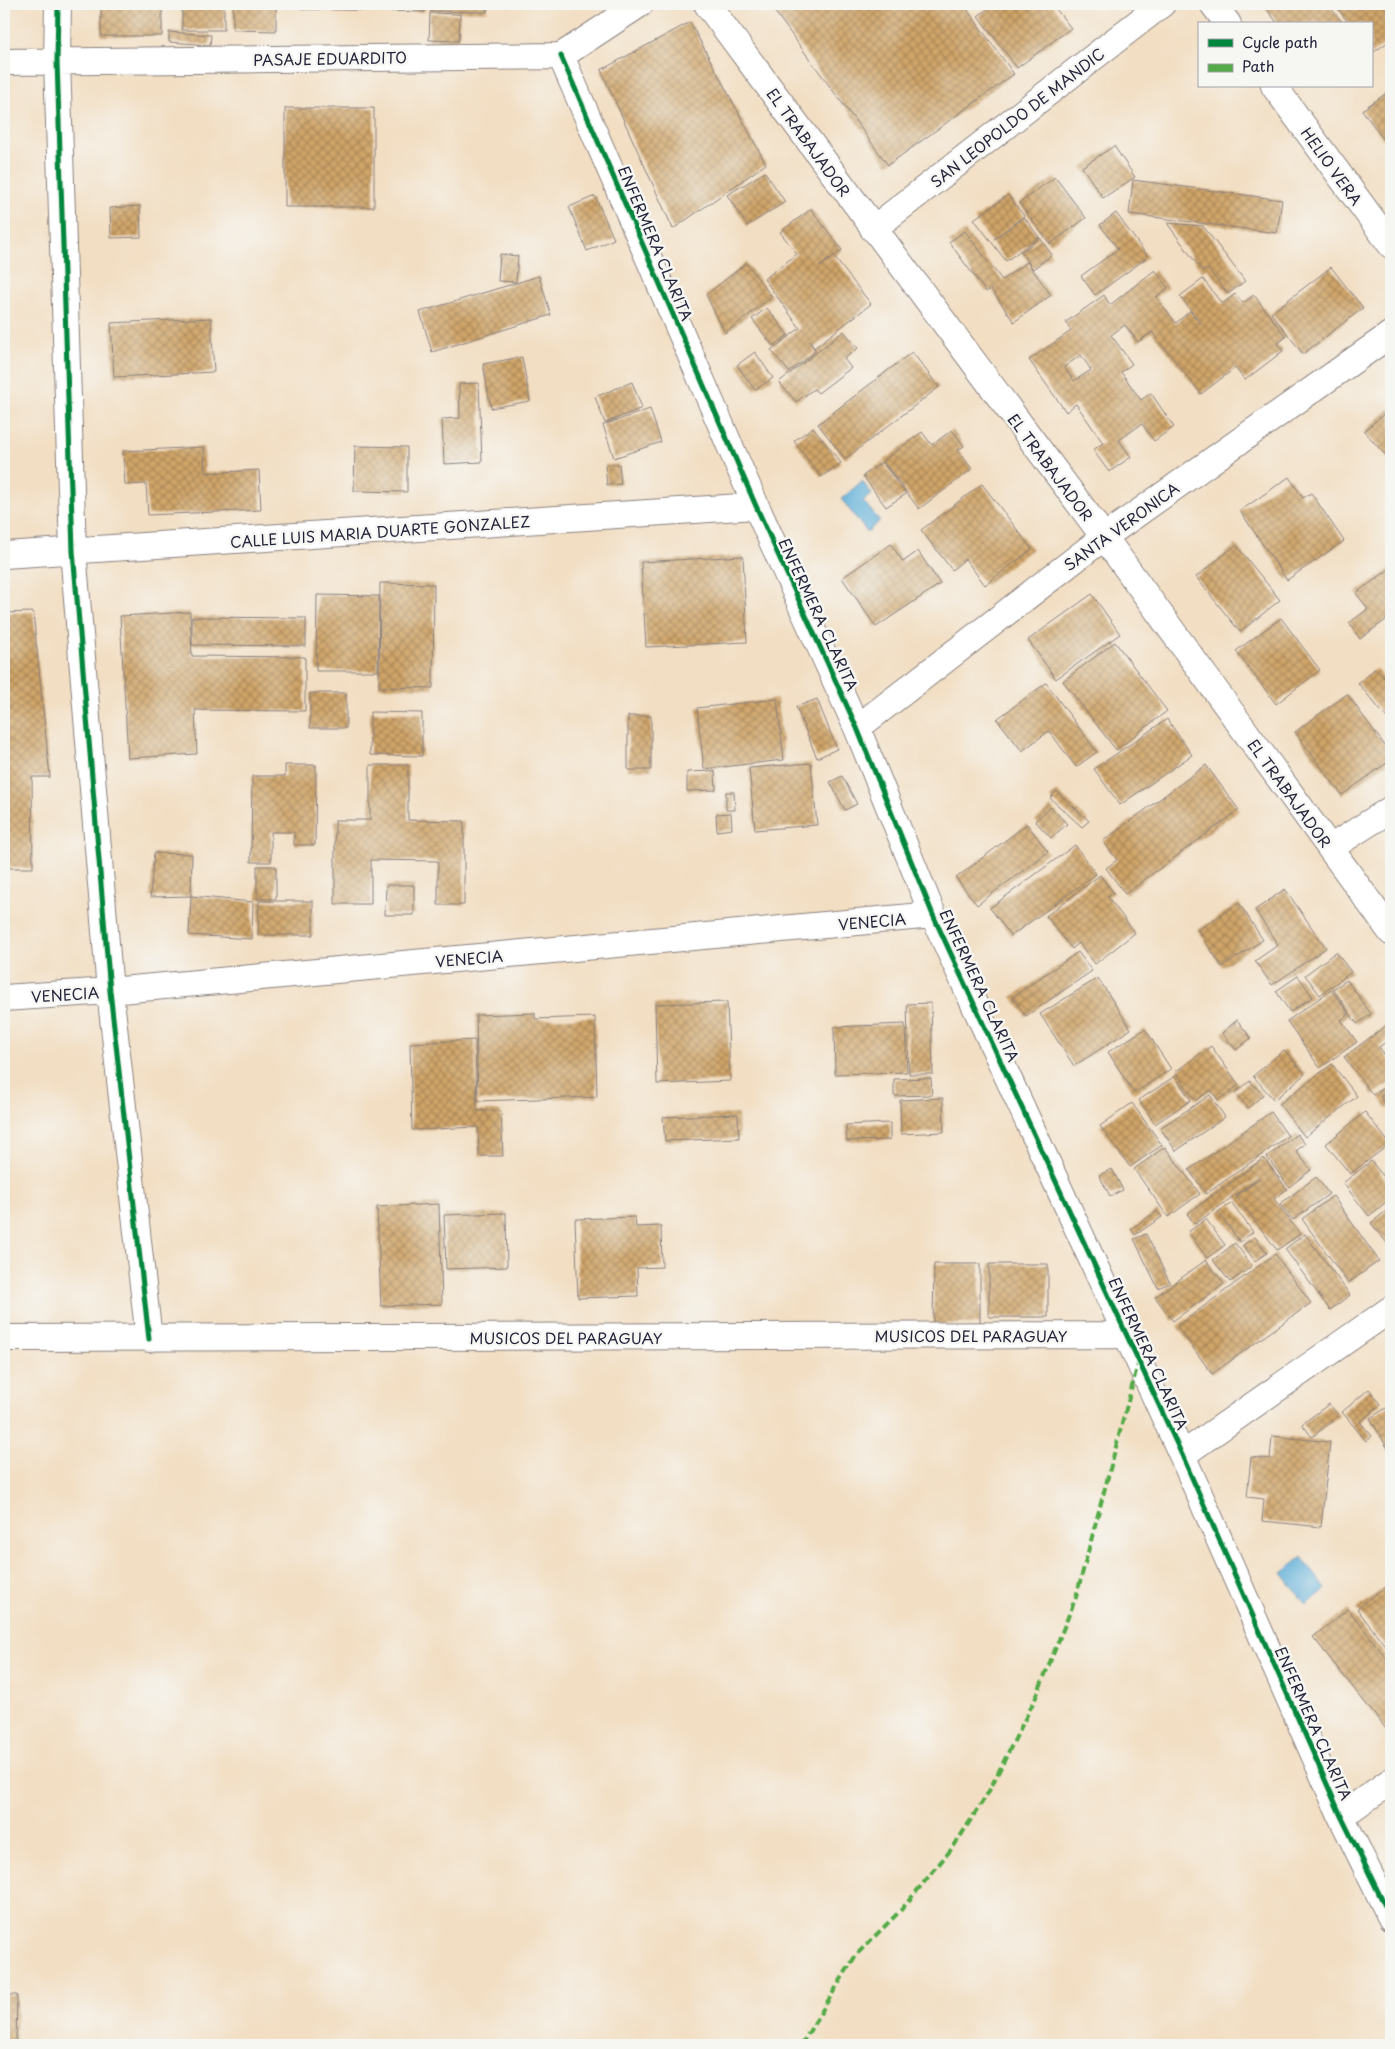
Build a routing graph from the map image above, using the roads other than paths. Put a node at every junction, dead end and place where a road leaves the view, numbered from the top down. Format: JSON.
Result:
{"nodes":[{"id":1,"x":58,"y":4,"type":"edge"},
{"id":2,"x":640,"y":4,"type":"edge"},
{"id":3,"x":707,"y":4,"type":"edge"},
{"id":4,"x":1162,"y":4,"type":"edge"},
{"id":5,"x":1213,"y":4,"type":"edge"},
{"id":6,"x":1226,"y":22,"type":"edge"},
{"id":7,"x":561,"y":56,"type":"junction"},
{"id":8,"x":4,"y":62,"type":"edge"},
{"id":9,"x":57,"y":62,"type":"junction"},
{"id":10,"x":1275,"y":88,"type":"edge"},
{"id":11,"x":873,"y":229,"type":"junction"},
{"id":12,"x":1391,"y":245,"type":"edge"},
{"id":13,"x":1391,"y":334,"type":"edge"},
{"id":14,"x":756,"y":506,"type":"junction"},
{"id":15,"x":1104,"y":537,"type":"junction"},
{"id":16,"x":73,"y":551,"type":"junction"},
{"id":17,"x":4,"y":555,"type":"edge"},
{"id":18,"x":858,"y":728,"type":"junction"},
{"id":19,"x":1391,"y":809,"type":"edge"},
{"id":20,"x":1330,"y":848,"type":"junction"},
{"id":21,"x":934,"y":915,"type":"junction"},
{"id":22,"x":1391,"y":932,"type":"edge"},
{"id":23,"x":110,"y":991,"type":"junction"},
{"id":24,"x":4,"y":998,"type":"edge"},
{"id":25,"x":1391,"y":1309,"type":"edge"},
{"id":26,"x":1128,"y":1335,"type":"junction"},
{"id":27,"x":4,"y":1338,"type":"edge"},
{"id":28,"x":149,"y":1339,"type":"junction"},
{"id":29,"x":1182,"y":1454,"type":"junction"},
{"id":30,"x":1391,"y":1781,"type":"edge"},
{"id":31,"x":1341,"y":1816,"type":"junction"},
{"id":32,"x":1391,"y":1918,"type":"edge"}],
"edges":[{"from":1,"to":9,"type":"street"},
{"from":2,"to":7,"type":"street"},
{"from":3,"to":11,"type":"street","name":"EL TRABAJADOR"},
{"from":4,"to":11,"type":"street","name":"SAN LEOPOLDO DE MANDIC"},
{"from":5,"to":6,"type":"street"},
{"from":7,"to":9,"type":"street","name":"PASAJE EDUARDITO"},
{"from":7,"to":14,"type":"street","name":"ENFERMERA CLARITA"},
{"from":8,"to":9,"type":"street","name":"PASAJE EDUARDITO"},
{"from":9,"to":16,"type":"street"},
{"from":10,"to":12,"type":"street","name":"HELIO VERA"},
{"from":11,"to":15,"type":"street","name":"EL TRABAJADOR"},
{"from":13,"to":15,"type":"street","name":"SANTA VERONICA"},
{"from":14,"to":16,"type":"street","name":"CALLE LUIS MARIA DUARTE GONZALEZ"},
{"from":14,"to":18,"type":"street","name":"ENFERMERA CLARITA"},
{"from":15,"to":18,"type":"street","name":"SANTA VERONICA"},
{"from":15,"to":20,"type":"street","name":"EL TRABAJADOR"},
{"from":16,"to":17,"type":"street","name":"CALLE LUIS MARIA DUARTE GONZALEZ"},
{"from":16,"to":23,"type":"street"},
{"from":18,"to":21,"type":"street","name":"ENFERMERA CLARITA"},
{"from":19,"to":20,"type":"street"},
{"from":20,"to":22,"type":"street","name":"EL TRABAJADOR"},
{"from":21,"to":23,"type":"street","name":"VENECIA"},
{"from":21,"to":26,"type":"street","name":"ENFERMERA CLARITA"},
{"from":23,"to":24,"type":"street","name":"VENECIA"},
{"from":23,"to":28,"type":"street"},
{"from":25,"to":29,"type":"street"},
{"from":26,"to":28,"type":"street","name":"MUSICOS DEL PARAGUAY"},
{"from":26,"to":29,"type":"street","name":"ENFERMERA CLARITA"},
{"from":27,"to":28,"type":"street","name":"MUSICOS DEL PARAGUAY"},
{"from":29,"to":31,"type":"street","name":"ENFERMERA CLARITA"},
{"from":30,"to":31,"type":"street"},
{"from":31,"to":32,"type":"street","name":"ENFERMERA CLARITA"}]}
